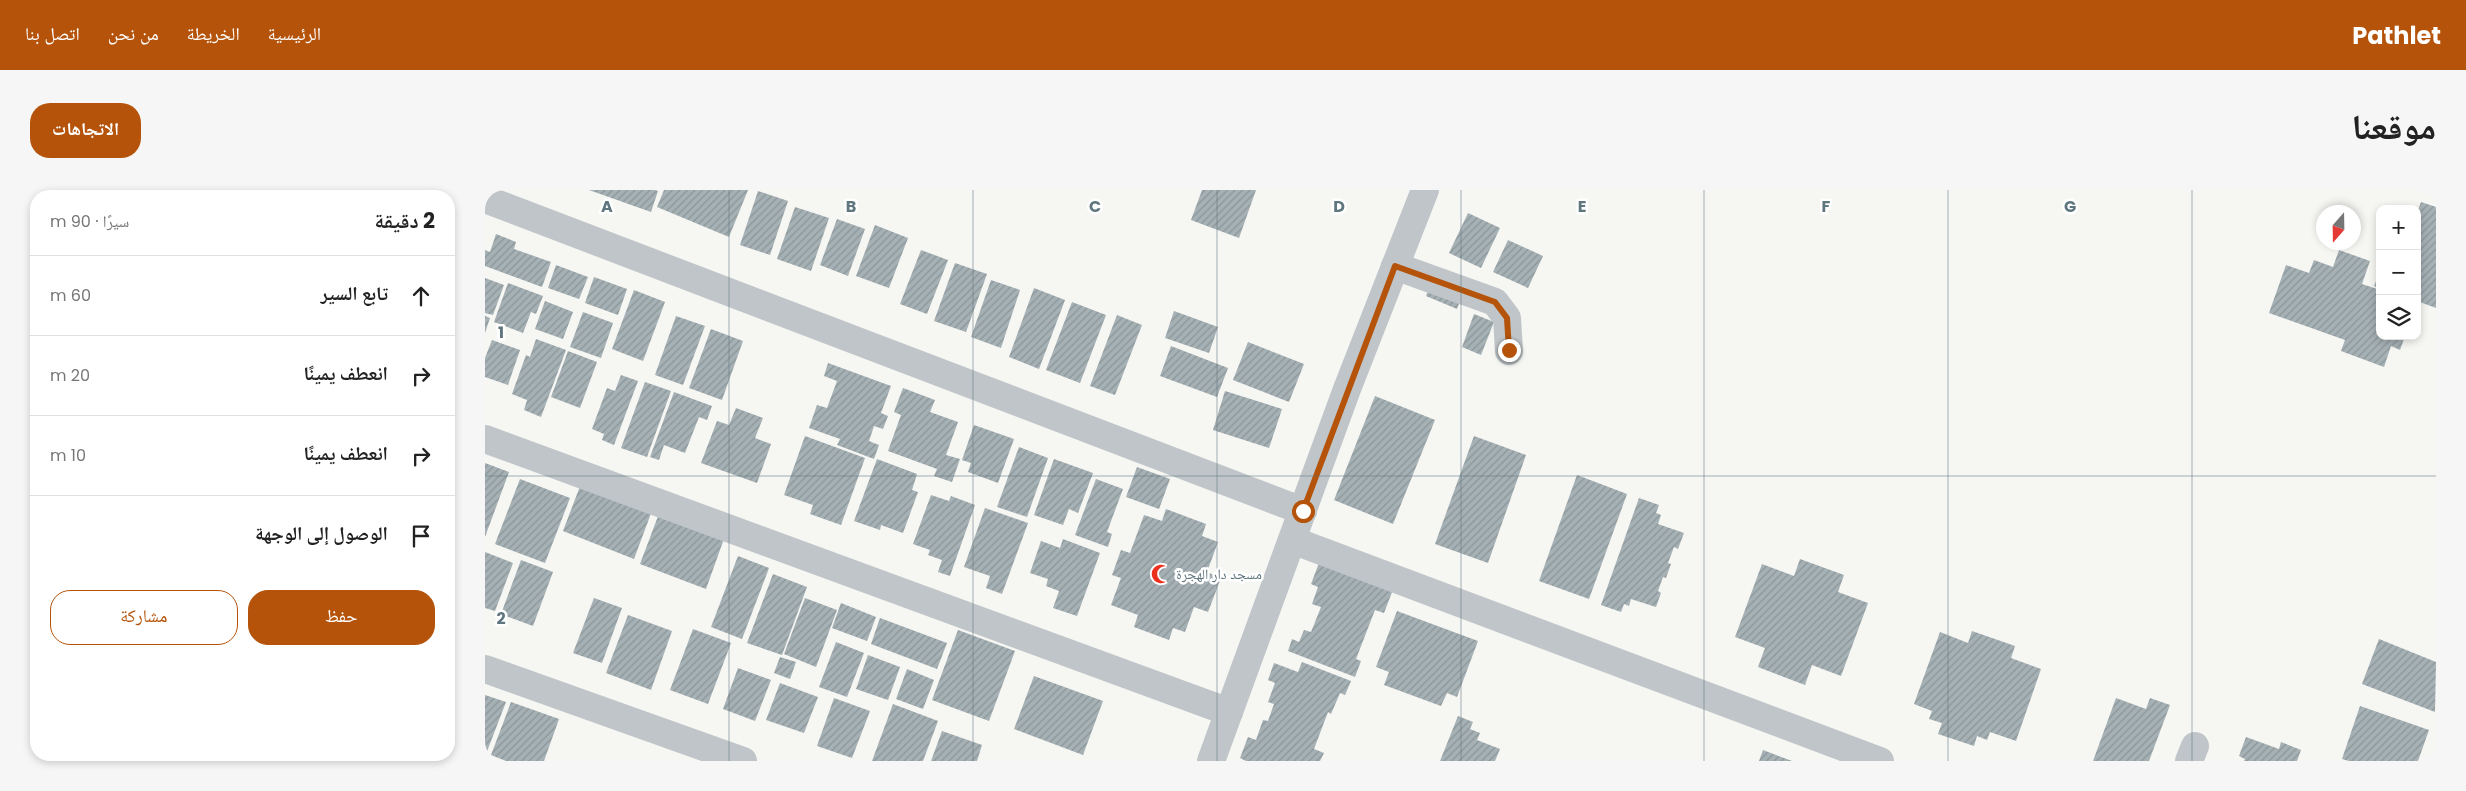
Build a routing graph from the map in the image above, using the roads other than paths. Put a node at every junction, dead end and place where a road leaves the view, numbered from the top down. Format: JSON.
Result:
{"nodes":[{"id":1,"x":1425,"y":190,"type":"edge"},
{"id":2,"x":485,"y":199,"type":"edge"},
{"id":3,"x":1395,"y":266,"type":"junction"},
{"id":4,"x":1509,"y":350,"type":"dead end"},
{"id":5,"x":485,"y":439,"type":"edge"},
{"id":6,"x":1303,"y":511,"type":"junction"},
{"id":7,"x":1292,"y":540,"type":"junction"},
{"id":8,"x":485,"y":669,"type":"edge"},
{"id":9,"x":1229,"y":712,"type":"junction"},
{"id":10,"x":743,"y":761,"type":"edge"},
{"id":11,"x":1211,"y":761,"type":"edge"},
{"id":12,"x":1879,"y":761,"type":"edge"}],
"edges":[{"from":1,"to":3,"type":"street"},
{"from":2,"to":6,"type":"street"},
{"from":3,"to":4,"type":"street"},
{"from":3,"to":6,"type":"street"},
{"from":5,"to":9,"type":"street"},
{"from":6,"to":7,"type":"street"},
{"from":7,"to":9,"type":"street"},
{"from":7,"to":12,"type":"street"},
{"from":8,"to":10,"type":"street"},
{"from":9,"to":11,"type":"street"}]}
